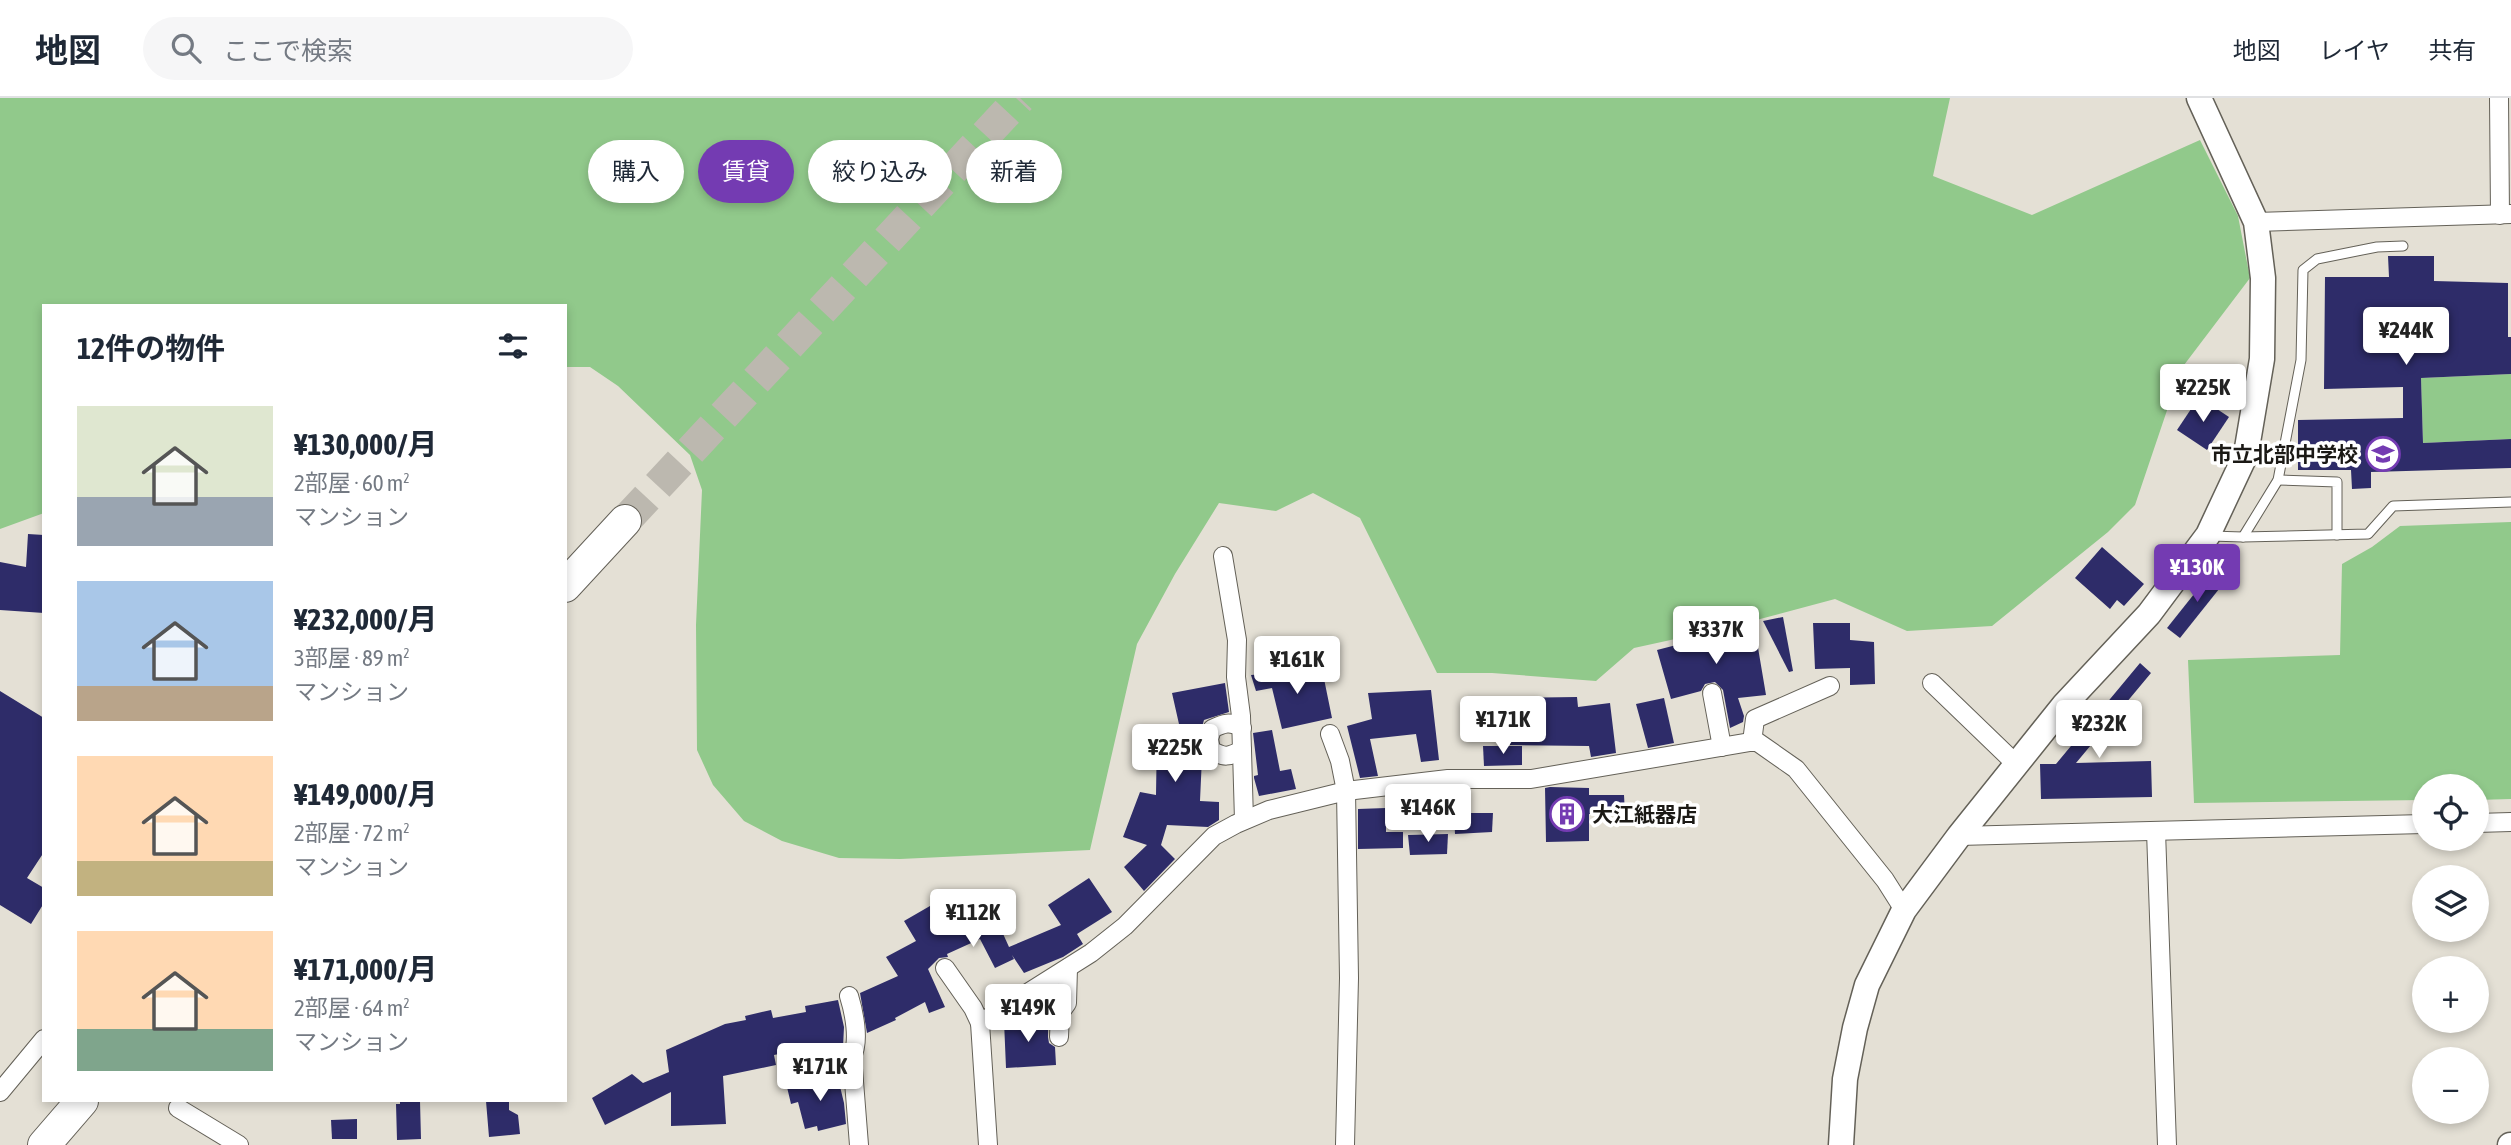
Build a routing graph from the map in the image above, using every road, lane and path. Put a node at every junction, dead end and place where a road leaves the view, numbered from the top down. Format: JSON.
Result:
{"nodes":[{"id":1,"x":2199,"y":98,"type":"edge"},
{"id":2,"x":2499,"y":98,"type":"edge"},
{"id":3,"x":2505,"y":215,"type":"edge"},
{"id":4,"x":2256,"y":222,"type":"junction"},
{"id":5,"x":2403,"y":246,"type":"dead end"},
{"id":6,"x":2278,"y":480,"type":"junction"},
{"id":7,"x":2511,"y":502,"type":"edge"},
{"id":8,"x":2337,"y":535,"type":"junction"},
{"id":9,"x":2208,"y":536,"type":"junction"},
{"id":10,"x":2242,"y":537,"type":"junction"},
{"id":11,"x":567,"y":555,"type":"edge"},
{"id":12,"x":1223,"y":556,"type":"dead end"},
{"id":13,"x":567,"y":583,"type":"edge"},
{"id":14,"x":1932,"y":683,"type":"dead end"},
{"id":15,"x":1830,"y":685,"type":"dead end"},
{"id":16,"x":1712,"y":693,"type":"dead end"},
{"id":17,"x":1242,"y":728,"type":"junction"},
{"id":18,"x":1330,"y":734,"type":"dead end"},
{"id":19,"x":1752,"y":742,"type":"junction"},
{"id":20,"x":1723,"y":747,"type":"junction"},
{"id":21,"x":1242,"y":750,"type":"junction"},
{"id":22,"x":2016,"y":764,"type":"junction"},
{"id":23,"x":1346,"y":791,"type":"junction"},
{"id":24,"x":1244,"y":820,"type":"junction"},
{"id":25,"x":2511,"y":822,"type":"edge"},
{"id":26,"x":2489,"y":823,"type":"edge"},
{"id":27,"x":2412,"y":824,"type":"edge"},
{"id":28,"x":2157,"y":831,"type":"junction"},
{"id":29,"x":1959,"y":836,"type":"junction"},
{"id":30,"x":1904,"y":910,"type":"junction"},
{"id":31,"x":945,"y":968,"type":"dead end"},
{"id":32,"x":1068,"y":968,"type":"junction"},
{"id":33,"x":849,"y":996,"type":"dead end"},
{"id":34,"x":980,"y":1023,"type":"junction"},
{"id":35,"x":1059,"y":1037,"type":"dead end"},
{"id":36,"x":42,"y":1041,"type":"edge"},
{"id":37,"x":0,"y":1092,"type":"edge"},
{"id":38,"x":81,"y":1102,"type":"edge"},
{"id":39,"x":103,"y":1102,"type":"edge"},
{"id":40,"x":178,"y":1108,"type":"dead end"},
{"id":41,"x":44,"y":1145,"type":"edge"},
{"id":42,"x":68,"y":1145,"type":"edge"},
{"id":43,"x":239,"y":1145,"type":"edge"},
{"id":44,"x":859,"y":1145,"type":"edge"},
{"id":45,"x":988,"y":1145,"type":"edge"},
{"id":46,"x":1345,"y":1145,"type":"edge"},
{"id":47,"x":1841,"y":1145,"type":"edge"},
{"id":48,"x":2167,"y":1145,"type":"edge"}],
"edges":[{"from":1,"to":4,"type":"street"},
{"from":2,"to":3,"type":"street"},
{"from":3,"to":4,"type":"street"},
{"from":4,"to":9,"type":"street"},
{"from":5,"to":6,"type":"lane"},
{"from":6,"to":8,"type":"lane"},
{"from":6,"to":10,"type":"lane"},
{"from":7,"to":8,"type":"lane"},
{"from":8,"to":10,"type":"lane"},
{"from":9,"to":10,"type":"lane"},
{"from":9,"to":22,"type":"street"},
{"from":11,"to":13,"type":"highway"},
{"from":12,"to":17,"type":"street"},
{"from":14,"to":22,"type":"street"},
{"from":15,"to":19,"type":"street"},
{"from":16,"to":20,"type":"street"},
{"from":17,"to":21,"type":"street"},
{"from":17,"to":21,"type":"street"},
{"from":18,"to":23,"type":"street"},
{"from":19,"to":20,"type":"street"},
{"from":19,"to":30,"type":"street"},
{"from":20,"to":23,"type":"street"},
{"from":21,"to":24,"type":"street"},
{"from":22,"to":29,"type":"street"},
{"from":23,"to":24,"type":"street"},
{"from":23,"to":46,"type":"street"},
{"from":24,"to":32,"type":"street"},
{"from":25,"to":26,"type":"street"},
{"from":27,"to":28,"type":"street"},
{"from":28,"to":29,"type":"street"},
{"from":28,"to":48,"type":"street"},
{"from":29,"to":30,"type":"street"},
{"from":30,"to":47,"type":"street"},
{"from":31,"to":34,"type":"street"},
{"from":32,"to":34,"type":"street"},
{"from":32,"to":35,"type":"street"},
{"from":33,"to":44,"type":"street"},
{"from":34,"to":45,"type":"street"},
{"from":36,"to":37,"type":"street"},
{"from":38,"to":41,"type":"highway"},
{"from":39,"to":42,"type":"highway"},
{"from":40,"to":43,"type":"street"}]}
